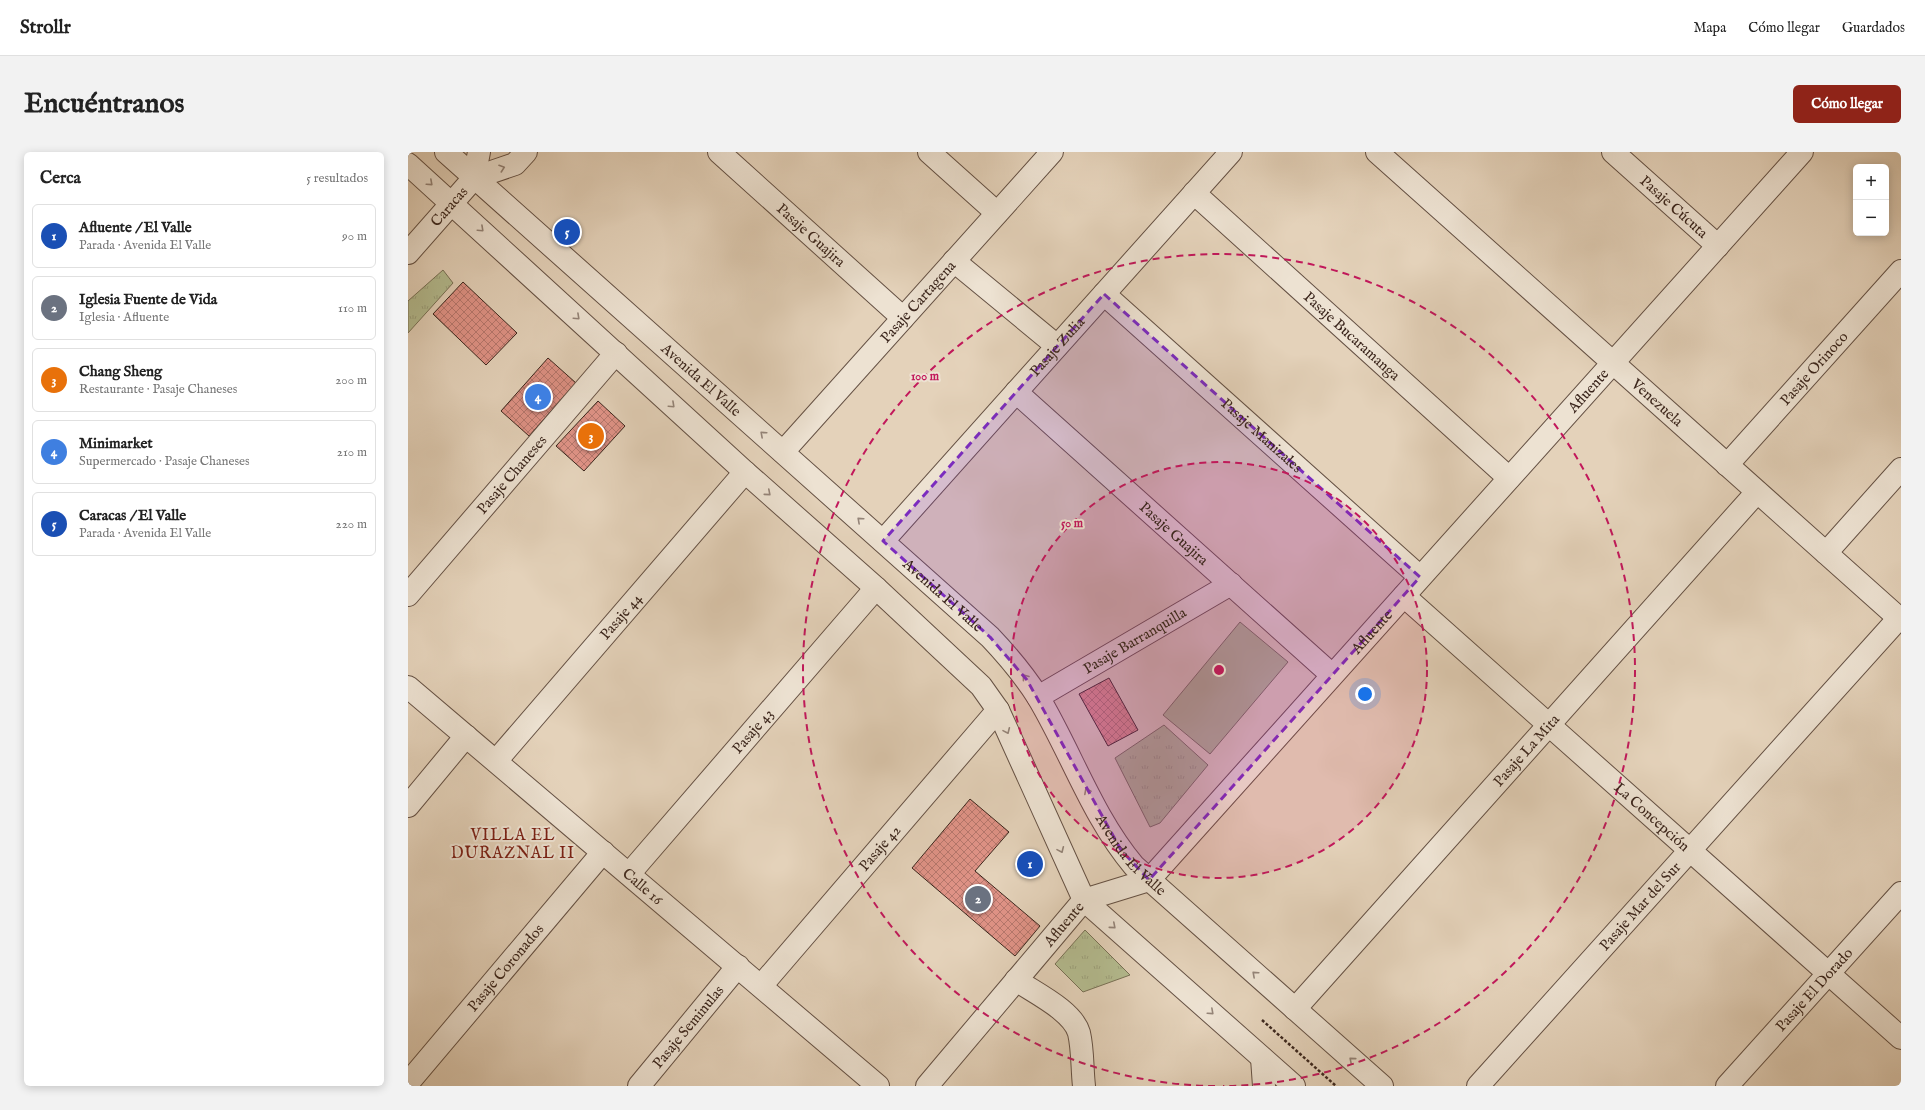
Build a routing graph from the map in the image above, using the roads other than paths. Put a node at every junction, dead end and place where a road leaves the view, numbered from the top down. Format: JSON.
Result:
{"nodes":[{"id":1,"x":446,"y":152,"type":"edge"},
{"id":2,"x":479,"y":152,"type":"edge"},
{"id":3,"x":526,"y":152,"type":"edge"},
{"id":4,"x":719,"y":152,"type":"edge"},
{"id":5,"x":929,"y":152,"type":"edge"},
{"id":6,"x":1052,"y":152,"type":"edge"},
{"id":7,"x":1231,"y":152,"type":"edge"},
{"id":8,"x":1377,"y":152,"type":"edge"},
{"id":9,"x":1613,"y":152,"type":"edge"},
{"id":10,"x":1802,"y":152,"type":"edge"},
{"id":11,"x":408,"y":164,"type":"edge"},
{"id":12,"x":474,"y":178,"type":"junction"},
{"id":13,"x":1194,"y":193,"type":"junction"},
{"id":14,"x":452,"y":203,"type":"junction"},
{"id":15,"x":997,"y":213,"type":"junction"},
{"id":16,"x":1718,"y":246,"type":"junction"},
{"id":17,"x":408,"y":253,"type":"edge"},
{"id":18,"x":954,"y":261,"type":"junction"},
{"id":19,"x":1901,"y":271,"type":"edge"},
{"id":20,"x":1104,"y":294,"type":"junction"},
{"id":21,"x":903,"y":318,"type":"junction"},
{"id":22,"x":1057,"y":346,"type":"junction"},
{"id":23,"x":616,"y":353,"type":"junction"},
{"id":24,"x":1613,"y":363,"type":"junction"},
{"id":25,"x":1016,"y":392,"type":"junction"},
{"id":26,"x":783,"y":452,"type":"junction"},
{"id":27,"x":1727,"y":465,"type":"junction"},
{"id":28,"x":1901,"y":468,"type":"edge"},
{"id":29,"x":745,"y":472,"type":"junction"},
{"id":30,"x":1509,"y":478,"type":"junction"},
{"id":31,"x":1757,"y":492,"type":"junction"},
{"id":32,"x":883,"y":541,"type":"junction"},
{"id":33,"x":1826,"y":553,"type":"junction"},
{"id":34,"x":1420,"y":577,"type":"junction"},
{"id":35,"x":1231,"y":584,"type":"junction"},
{"id":36,"x":876,"y":588,"type":"junction"},
{"id":37,"x":408,"y":596,"type":"edge"},
{"id":38,"x":1404,"y":596,"type":"junction"},
{"id":39,"x":1900,"y":619,"type":"edge"},
{"id":40,"x":1332,"y":675,"type":"junction"},
{"id":41,"x":408,"y":687,"type":"edge"},
{"id":42,"x":1038,"y":697,"type":"junction"},
{"id":43,"x":998,"y":710,"type":"junction"},
{"id":44,"x":1549,"y":725,"type":"junction"},
{"id":45,"x":466,"y":736,"type":"junction"},
{"id":46,"x":496,"y":761,"type":"junction"},
{"id":47,"x":408,"y":806,"type":"edge"},
{"id":48,"x":1690,"y":850,"type":"junction"},
{"id":49,"x":603,"y":852,"type":"junction"},
{"id":50,"x":629,"y":874,"type":"junction"},
{"id":51,"x":1149,"y":880,"type":"junction"},
{"id":52,"x":1901,"y":893,"type":"edge"},
{"id":53,"x":1084,"y":900,"type":"junction"},
{"id":54,"x":738,"y":966,"type":"junction"},
{"id":55,"x":1828,"y":973,"type":"junction"},
{"id":56,"x":1016,"y":980,"type":"junction"},
{"id":57,"x":761,"y":986,"type":"junction"},
{"id":58,"x":1295,"y":1009,"type":"junction"},
{"id":59,"x":1901,"y":1038,"type":"edge"},
{"id":60,"x":1262,"y":1058,"type":"junction"},
{"id":61,"x":408,"y":1083,"type":"edge"},
{"id":62,"x":638,"y":1086,"type":"edge"},
{"id":63,"x":878,"y":1086,"type":"edge"},
{"id":64,"x":927,"y":1086,"type":"edge"},
{"id":65,"x":1084,"y":1086,"type":"edge"},
{"id":66,"x":1264,"y":1086,"type":"edge"},
{"id":67,"x":1294,"y":1086,"type":"edge"},
{"id":68,"x":1382,"y":1086,"type":"edge"},
{"id":69,"x":1478,"y":1086,"type":"edge"},
{"id":70,"x":1727,"y":1086,"type":"edge"}],
"edges":[{"from":1,"to":12,"type":"street","name":"Avenida El Valle"},
{"from":2,"to":12,"type":"street","name":"Caracas"},
{"from":12,"to":3,"type":"street","name":"Caracas","one_way":true},
{"from":4,"to":21,"type":"street","name":"Pasaje Guajira"},
{"from":5,"to":15,"type":"street"},
{"from":6,"to":15,"type":"street","name":"Pasaje Cartagena"},
{"from":7,"to":13,"type":"street","name":"Pasaje Zulia"},
{"from":8,"to":24,"type":"street","name":"Venezuela"},
{"from":9,"to":16,"type":"street","name":"Pasaje Cúcuta"},
{"from":10,"to":16,"type":"street","name":"Afluente"},
{"from":11,"to":14,"type":"street","one_way":true},
{"from":12,"to":14,"type":"street","name":"Caracas"},
{"from":26,"to":12,"type":"street","name":"Avenida El Valle","one_way":true},
{"from":13,"to":20,"type":"street","name":"Pasaje Zulia"},
{"from":13,"to":30,"type":"street","name":"Pasaje Bucaramanga"},
{"from":14,"to":17,"type":"street","name":"Caracas"},
{"from":14,"to":23,"type":"street","one_way":true},
{"from":15,"to":18,"type":"street","name":"Pasaje Cartagena"},
{"from":16,"to":24,"type":"street","name":"Afluente"},
{"from":18,"to":21,"type":"street","name":"Pasaje Cartagena"},
{"from":18,"to":22,"type":"street"},
{"from":19,"to":27,"type":"street","name":"Pasaje Orinoco"},
{"from":20,"to":22,"type":"street","name":"Pasaje Zulia"},
{"from":20,"to":34,"type":"street","name":"Pasaje Manizales"},
{"from":21,"to":26,"type":"street","name":"Pasaje Cartagena"},
{"from":22,"to":25,"type":"street","name":"Pasaje Zulia"},
{"from":23,"to":29,"type":"street","one_way":true},
{"from":23,"to":37,"type":"street","name":"Pasaje Chaneses"},
{"from":24,"to":27,"type":"street","name":"Venezuela"},
{"from":24,"to":30,"type":"street","name":"Afluente"},
{"from":25,"to":32,"type":"street","name":"Pasaje Zulia"},
{"from":25,"to":35,"type":"street","name":"Pasaje Guajira"},
{"from":32,"to":26,"type":"street","name":"Avenida El Valle","one_way":true},
{"from":27,"to":31,"type":"street","name":"Venezuela"},
{"from":28,"to":33,"type":"street"},
{"from":29,"to":36,"type":"street","one_way":true},
{"from":29,"to":46,"type":"street","name":"Pasaje 44"},
{"from":30,"to":34,"type":"street","name":"Afluente"},
{"from":31,"to":33,"type":"street","name":"Venezuela"},
{"from":31,"to":44,"type":"street","name":"Pasaje La Mita"},
{"from":42,"to":32,"type":"street","name":"Avenida El Valle","one_way":true},
{"from":33,"to":39,"type":"street","name":"Venezuela"},
{"from":34,"to":38,"type":"street","name":"Afluente"},
{"from":35,"to":40,"type":"street","name":"Pasaje Guajira"},
{"from":35,"to":42,"type":"street","name":"Pasaje Barranquilla"},
{"from":36,"to":43,"type":"street"},
{"from":36,"to":50,"type":"street","name":"Pasaje 43"},
{"from":38,"to":40,"type":"street","name":"Afluente"},
{"from":38,"to":44,"type":"street","name":"La Concepción"},
{"from":39,"to":48,"type":"street","name":"Pasaje Mar del Sur"},
{"from":40,"to":51,"type":"street","name":"Afluente"},
{"from":41,"to":45,"type":"street","name":"Calle 16"},
{"from":51,"to":42,"type":"street","name":"Avenida El Valle","one_way":true},
{"from":43,"to":53,"type":"street","one_way":true},
{"from":43,"to":57,"type":"street","name":"Pasaje 42"},
{"from":44,"to":48,"type":"street","name":"La Concepción"},
{"from":44,"to":58,"type":"street","name":"Pasaje La Mita"},
{"from":45,"to":46,"type":"street","name":"Calle 16"},
{"from":45,"to":47,"type":"street"},
{"from":46,"to":49,"type":"street","name":"Calle 16"},
{"from":48,"to":55,"type":"street","name":"La Concepción"},
{"from":48,"to":69,"type":"street","name":"Pasaje Mar del Sur"},
{"from":49,"to":50,"type":"street","name":"Calle 16"},
{"from":49,"to":61,"type":"street","name":"Pasaje Coronados"},
{"from":50,"to":54,"type":"street","name":"Calle 16"},
{"from":51,"to":53,"type":"street","name":"Afluente"},
{"from":58,"to":51,"type":"street","name":"Avenida El Valle","one_way":true},
{"from":52,"to":55,"type":"street","name":"Pasaje El Dorado"},
{"from":53,"to":56,"type":"street","name":"Afluente"},
{"from":53,"to":60,"type":"street","one_way":true},
{"from":54,"to":57,"type":"street","name":"Calle 16"},
{"from":54,"to":62,"type":"street","name":"Pasaje Seminulas"},
{"from":55,"to":59,"type":"street","name":"La Concepción"},
{"from":55,"to":70,"type":"street","name":"Pasaje El Dorado"},
{"from":56,"to":64,"type":"street","name":"Afluente"},
{"from":56,"to":65,"type":"street"},
{"from":57,"to":63,"type":"street","name":"Calle 16"},
{"from":68,"to":58,"type":"street","name":"Avenida El Valle","one_way":true},
{"from":60,"to":66,"type":"street"},
{"from":60,"to":67,"type":"street"}]}
